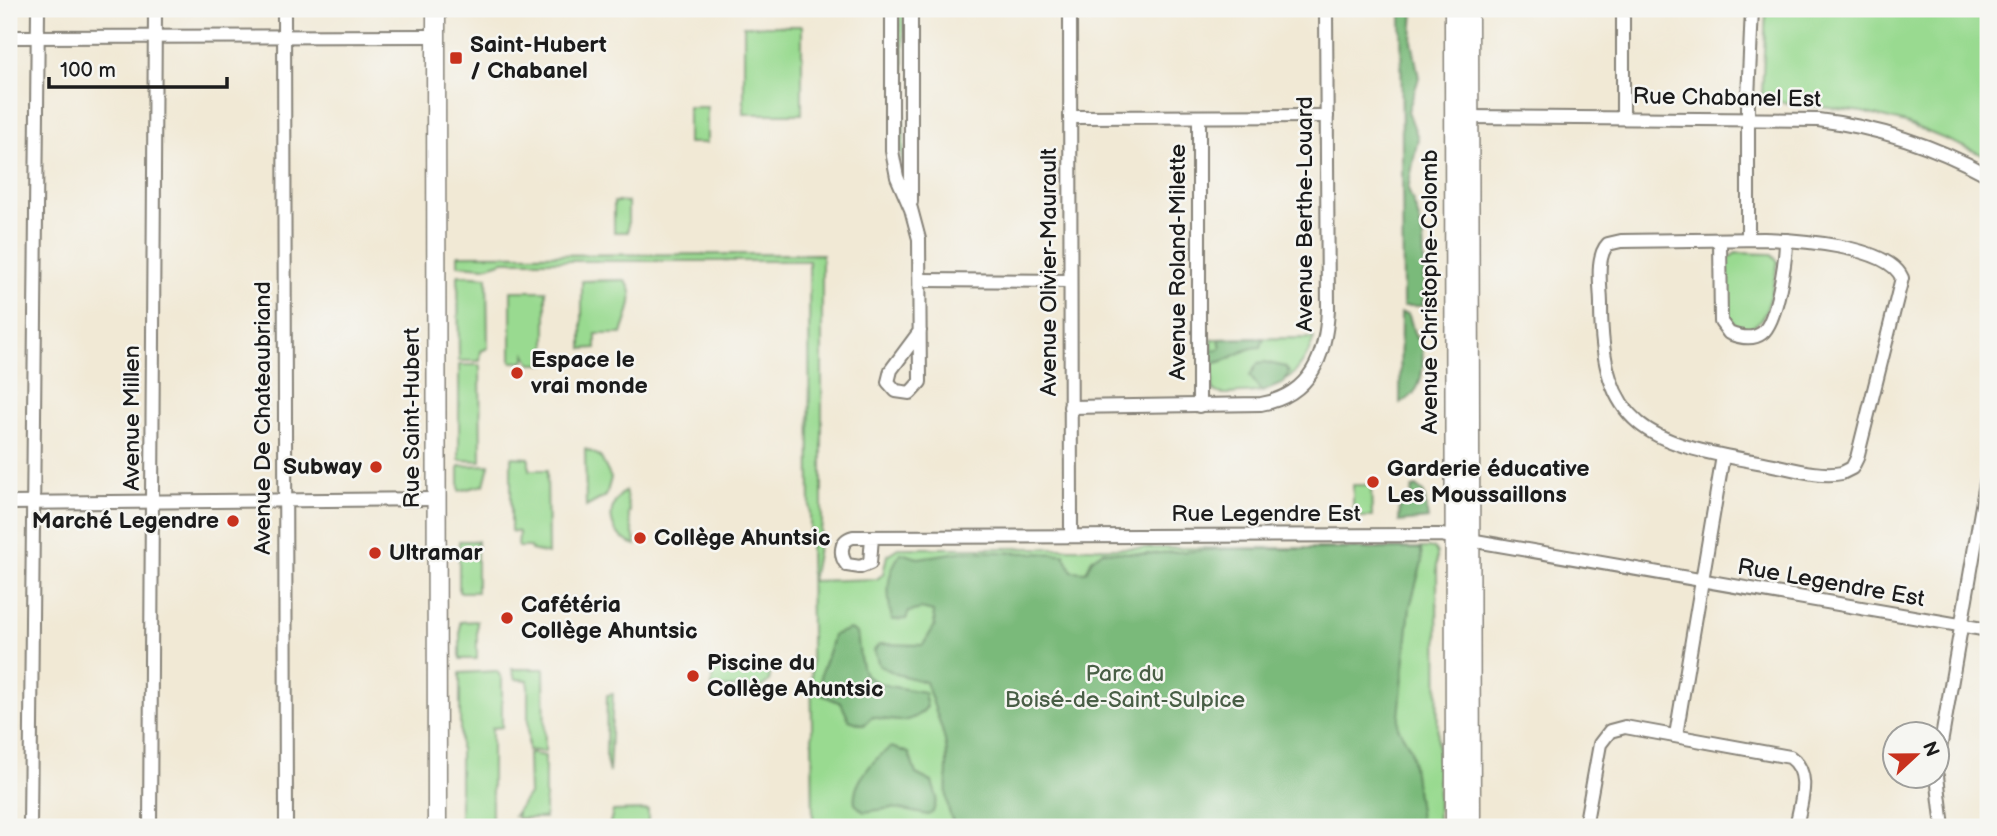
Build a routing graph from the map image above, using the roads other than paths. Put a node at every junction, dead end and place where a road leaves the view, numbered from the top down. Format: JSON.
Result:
{"nodes":[{"id":1,"x":38,"y":9,"type":"edge"},
{"id":2,"x":155,"y":9,"type":"edge"},
{"id":3,"x":284,"y":9,"type":"edge"},
{"id":4,"x":436,"y":9,"type":"edge"},
{"id":5,"x":892,"y":9,"type":"edge"},
{"id":6,"x":911,"y":9,"type":"edge"},
{"id":7,"x":1070,"y":9,"type":"edge"},
{"id":8,"x":1326,"y":9,"type":"edge"},
{"id":9,"x":1454,"y":9,"type":"edge"},
{"id":10,"x":1469,"y":9,"type":"edge"},
{"id":11,"x":1623,"y":9,"type":"edge"},
{"id":12,"x":1752,"y":9,"type":"edge"},
{"id":13,"x":284,"y":36,"type":"junction"},
{"id":14,"x":436,"y":36,"type":"junction"},
{"id":15,"x":9,"y":37,"type":"edge"},
{"id":16,"x":38,"y":37,"type":"junction"},
{"id":17,"x":155,"y":37,"type":"junction"},
{"id":18,"x":1326,"y":116,"type":"junction"},
{"id":19,"x":1070,"y":117,"type":"junction"},
{"id":20,"x":1199,"y":117,"type":"junction"},
{"id":21,"x":1623,"y":117,"type":"junction"},
{"id":22,"x":1748,"y":117,"type":"junction"},
{"id":23,"x":1462,"y":118,"type":"junction"},
{"id":24,"x":1988,"y":176,"type":"edge"},
{"id":25,"x":911,"y":209,"type":"junction"},
{"id":26,"x":1748,"y":239,"type":"junction"},
{"id":27,"x":1720,"y":240,"type":"junction"},
{"id":28,"x":1786,"y":240,"type":"junction"},
{"id":29,"x":920,"y":280,"type":"junction"},
{"id":30,"x":1070,"y":281,"type":"junction"},
{"id":31,"x":920,"y":331,"type":"dead end"},
{"id":32,"x":1199,"y":406,"type":"junction"},
{"id":33,"x":1070,"y":407,"type":"junction"},
{"id":34,"x":1723,"y":456,"type":"junction"},
{"id":35,"x":1987,"y":479,"type":"edge"},
{"id":36,"x":437,"y":499,"type":"junction"},
{"id":37,"x":152,"y":501,"type":"junction"},
{"id":38,"x":284,"y":501,"type":"junction"},
{"id":39,"x":34,"y":502,"type":"junction"},
{"id":40,"x":9,"y":503,"type":"edge"},
{"id":41,"x":1071,"y":536,"type":"junction"},
{"id":42,"x":872,"y":537,"type":"dead end"},
{"id":43,"x":1463,"y":539,"type":"junction"},
{"id":44,"x":1702,"y":582,"type":"junction"},
{"id":45,"x":1960,"y":626,"type":"junction"},
{"id":46,"x":1988,"y":630,"type":"edge"},
{"id":47,"x":1944,"y":720,"type":"edge"},
{"id":48,"x":1676,"y":735,"type":"junction"},
{"id":49,"x":1939,"y":790,"type":"edge"},
{"id":50,"x":30,"y":827,"type":"edge"},
{"id":51,"x":150,"y":827,"type":"edge"},
{"id":52,"x":286,"y":827,"type":"edge"},
{"id":53,"x":437,"y":827,"type":"edge"},
{"id":54,"x":1455,"y":827,"type":"edge"},
{"id":55,"x":1471,"y":827,"type":"edge"},
{"id":56,"x":1585,"y":827,"type":"edge"},
{"id":57,"x":1796,"y":827,"type":"edge"},
{"id":58,"x":1943,"y":827,"type":"edge"}],
"edges":[{"from":1,"to":16,"type":"street"},
{"from":2,"to":17,"type":"street","name":"Avenue Millen"},
{"from":3,"to":13,"type":"street","name":"Avenue De Chateaubriand"},
{"from":4,"to":14,"type":"main road","name":"Rue Saint-Hubert"},
{"from":5,"to":25,"type":"street"},
{"from":6,"to":25,"type":"street"},
{"from":7,"to":19,"type":"street","name":"Avenue Olivier-Maurault"},
{"from":8,"to":18,"type":"street","name":"Avenue Berthe-Louard"},
{"from":9,"to":23,"type":"main road","name":"Avenue Christophe-Colomb"},
{"from":10,"to":23,"type":"main road","name":"Avenue Christophe-Colomb"},
{"from":11,"to":21,"type":"street"},
{"from":12,"to":22,"type":"street"},
{"from":13,"to":14,"type":"street"},
{"from":13,"to":17,"type":"street"},
{"from":13,"to":38,"type":"street","name":"Avenue De Chateaubriand"},
{"from":14,"to":36,"type":"main road","name":"Rue Saint-Hubert"},
{"from":15,"to":16,"type":"street"},
{"from":16,"to":17,"type":"street"},
{"from":16,"to":39,"type":"street"},
{"from":17,"to":37,"type":"street","name":"Avenue Millen"},
{"from":18,"to":20,"type":"street"},
{"from":18,"to":32,"type":"street","name":"Avenue Berthe-Louard"},
{"from":19,"to":20,"type":"street"},
{"from":19,"to":30,"type":"street","name":"Avenue Olivier-Maurault"},
{"from":20,"to":32,"type":"street","name":"Avenue Roland-Milette"},
{"from":21,"to":22,"type":"street","name":"Rue Chabanel Est"},
{"from":21,"to":23,"type":"street","name":"Rue Chabanel Est"},
{"from":22,"to":24,"type":"street","name":"Rue Chabanel Est"},
{"from":22,"to":26,"type":"street"},
{"from":23,"to":43,"type":"main road","name":"Avenue Christophe-Colomb"},
{"from":25,"to":29,"type":"street"},
{"from":26,"to":27,"type":"street"},
{"from":26,"to":28,"type":"street"},
{"from":27,"to":28,"type":"street"},
{"from":27,"to":34,"type":"street"},
{"from":28,"to":34,"type":"street"},
{"from":29,"to":30,"type":"street"},
{"from":29,"to":31,"type":"street"},
{"from":30,"to":33,"type":"street","name":"Avenue Olivier-Maurault"},
{"from":32,"to":33,"type":"street","name":"Avenue Berthe-Louard"},
{"from":33,"to":41,"type":"street","name":"Avenue Olivier-Maurault"},
{"from":34,"to":44,"type":"street"},
{"from":35,"to":45,"type":"street"},
{"from":36,"to":38,"type":"street"},
{"from":36,"to":53,"type":"main road","name":"Rue Saint-Hubert"},
{"from":37,"to":38,"type":"street"},
{"from":37,"to":39,"type":"street"},
{"from":37,"to":51,"type":"street","name":"Avenue Millen"},
{"from":38,"to":52,"type":"street","name":"Avenue De Chateaubriand"},
{"from":39,"to":40,"type":"street"},
{"from":39,"to":50,"type":"street"},
{"from":41,"to":42,"type":"street","name":"Rue Legendre Est"},
{"from":41,"to":43,"type":"street","name":"Rue Legendre Est"},
{"from":43,"to":44,"type":"street","name":"Rue Legendre Est"},
{"from":43,"to":54,"type":"main road","name":"Avenue Christophe-Colomb"},
{"from":43,"to":55,"type":"main road","name":"Avenue Christophe-Colomb"},
{"from":44,"to":45,"type":"street","name":"Rue Legendre Est"},
{"from":44,"to":48,"type":"street"},
{"from":45,"to":46,"type":"street","name":"Rue Legendre Est"},
{"from":45,"to":47,"type":"street"},
{"from":48,"to":56,"type":"street"},
{"from":48,"to":57,"type":"street"},
{"from":49,"to":58,"type":"street"}]}
